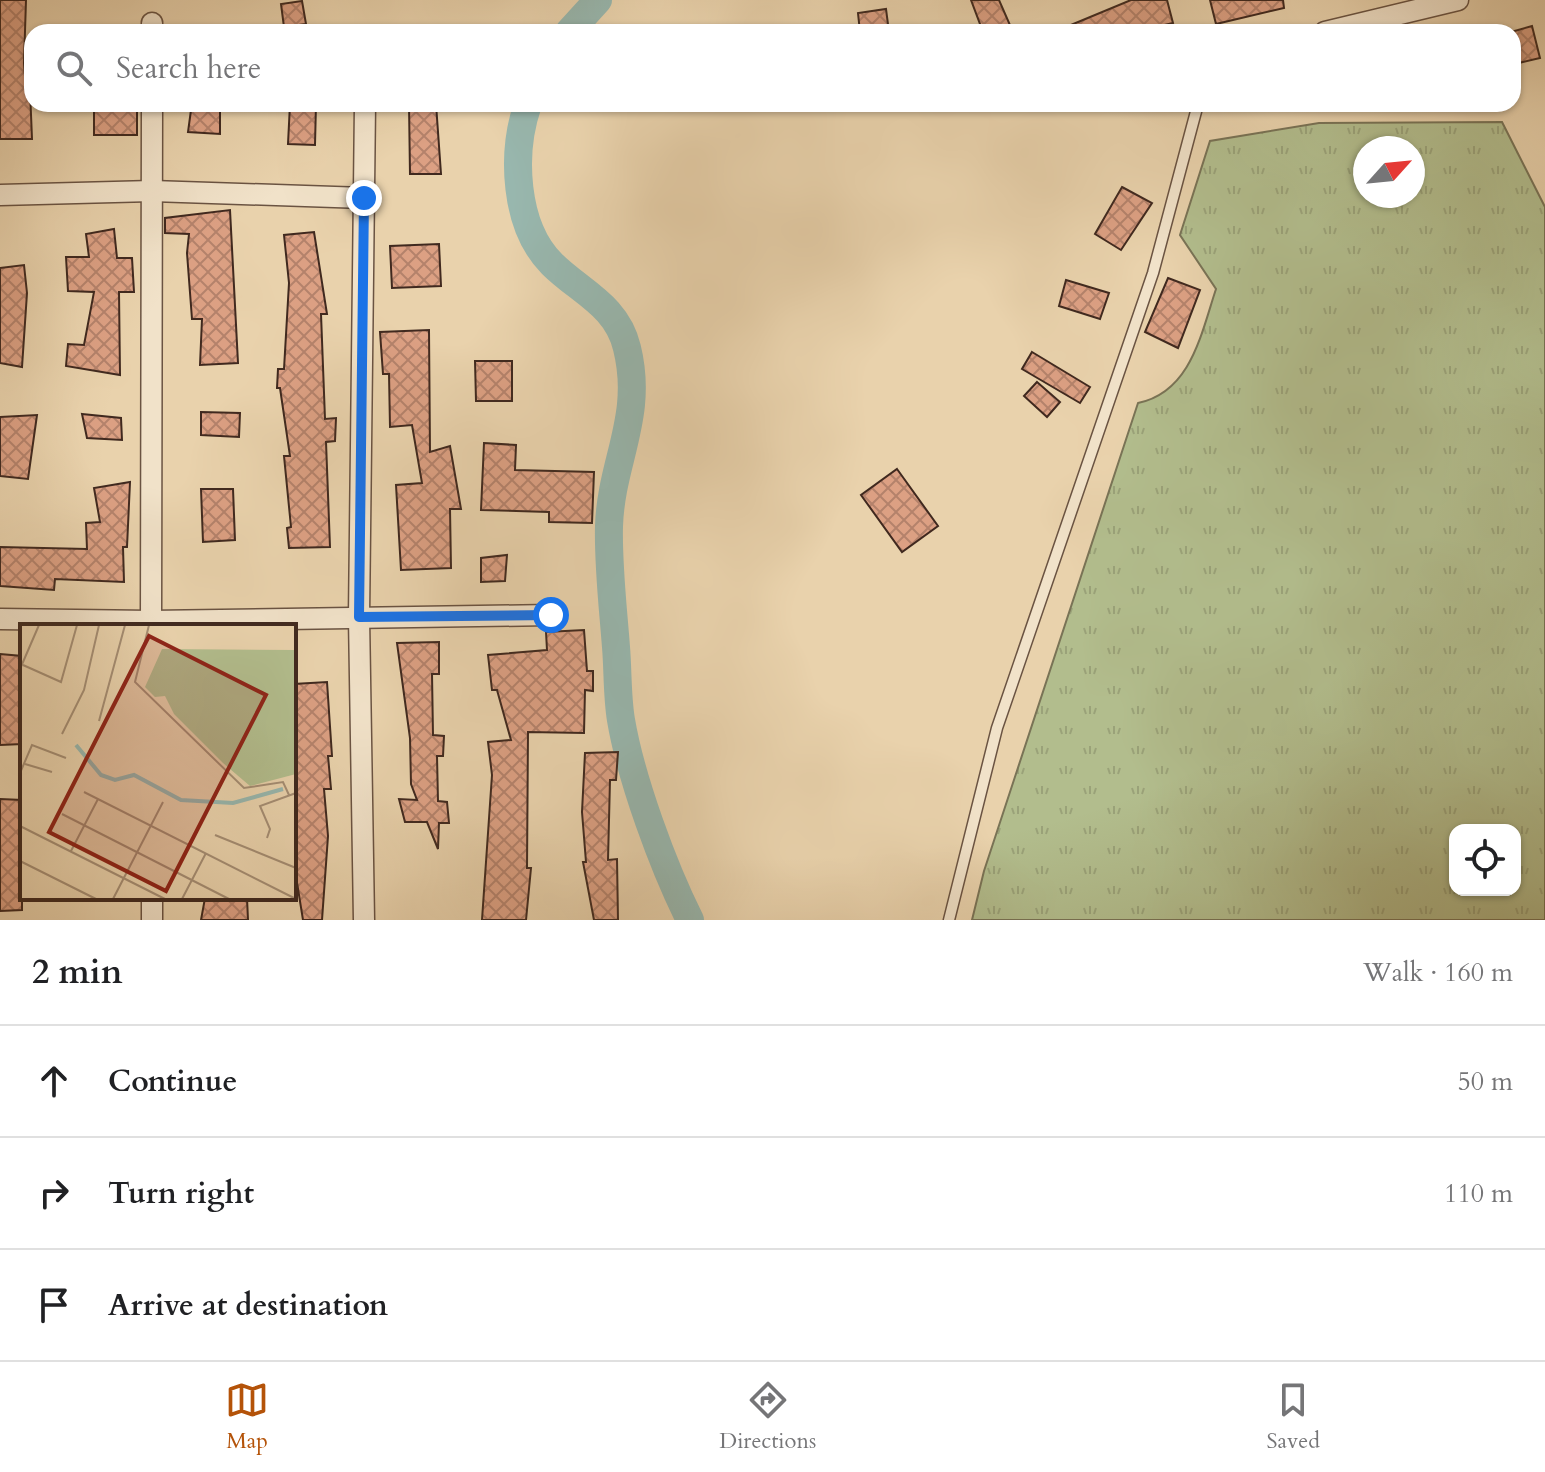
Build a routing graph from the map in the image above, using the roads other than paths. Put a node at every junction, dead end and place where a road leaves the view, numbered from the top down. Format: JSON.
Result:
{"nodes":[{"id":1,"x":1458,"y":0,"type":"edge"},
{"id":2,"x":1358,"y":24,"type":"edge"},
{"id":3,"x":152,"y":112,"type":"edge"},
{"id":4,"x":365,"y":112,"type":"edge"},
{"id":5,"x":1196,"y":112,"type":"edge"},
{"id":6,"x":152,"y":191,"type":"junction"},
{"id":7,"x":0,"y":195,"type":"edge"},
{"id":8,"x":364,"y":198,"type":"junction"},
{"id":9,"x":551,"y":615,"type":"dead end"},
{"id":10,"x":359,"y":617,"type":"junction"},
{"id":11,"x":0,"y":619,"type":"edge"},
{"id":12,"x":151,"y":624,"type":"edge"},
{"id":13,"x":364,"y":920,"type":"edge"},
{"id":14,"x":949,"y":920,"type":"edge"}],
"edges":[{"from":1,"to":2,"type":"street"},
{"from":3,"to":6,"type":"street"},
{"from":4,"to":8,"type":"street"},
{"from":5,"to":14,"type":"lane"},
{"from":6,"to":7,"type":"street"},
{"from":6,"to":8,"type":"street"},
{"from":6,"to":12,"type":"street"},
{"from":8,"to":10,"type":"street"},
{"from":9,"to":10,"type":"street"},
{"from":10,"to":12,"type":"street"},
{"from":10,"to":13,"type":"street"},
{"from":11,"to":12,"type":"street"}]}
